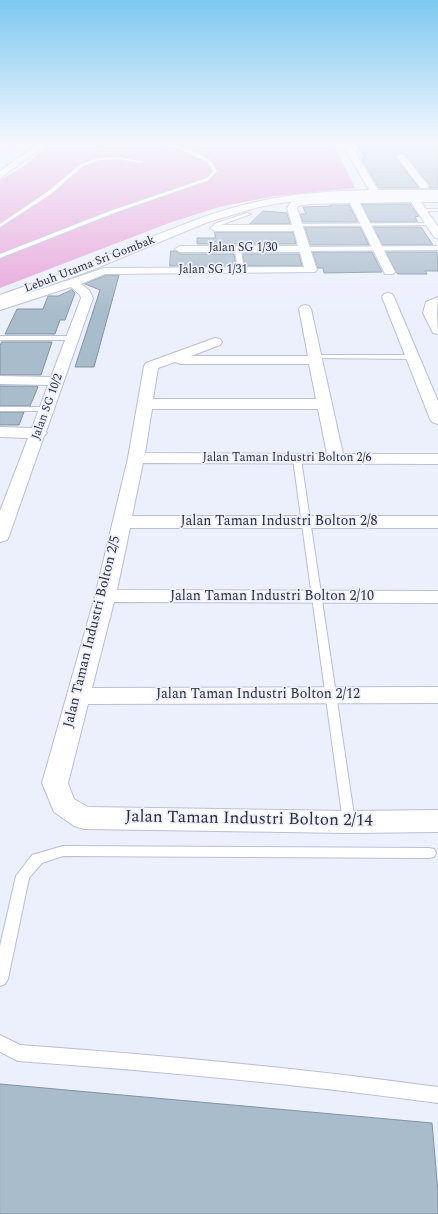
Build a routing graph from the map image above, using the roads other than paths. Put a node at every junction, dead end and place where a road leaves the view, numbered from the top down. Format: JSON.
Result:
{"nodes":[{"id":1,"x":41,"y":199,"type":"edge"},
{"id":2,"x":151,"y":199,"type":"edge"},
{"id":3,"x":275,"y":199,"type":"edge"},
{"id":4,"x":292,"y":199,"type":"edge"},
{"id":5,"x":414,"y":199,"type":"junction"},
{"id":6,"x":438,"y":199,"type":"edge"},
{"id":7,"x":353,"y":200,"type":"junction"},
{"id":8,"x":422,"y":210,"type":"junction"},
{"id":9,"x":438,"y":210,"type":"edge"},
{"id":10,"x":249,"y":214,"type":"dead end"},
{"id":11,"x":432,"y":221,"type":"edge"},
{"id":12,"x":365,"y":224,"type":"junction"},
{"id":13,"x":0,"y":226,"type":"edge"},
{"id":14,"x":298,"y":226,"type":"junction"},
{"id":15,"x":215,"y":228,"type":"joint"},
{"id":16,"x":438,"y":235,"type":"edge"},
{"id":17,"x":438,"y":248,"type":"edge"},
{"id":18,"x":180,"y":249,"type":"dead end"},
{"id":19,"x":238,"y":249,"type":"junction"},
{"id":20,"x":305,"y":249,"type":"junction"},
{"id":21,"x":376,"y":249,"type":"junction"},
{"id":22,"x":0,"y":256,"type":"edge"},
{"id":23,"x":241,"y":271,"type":"junction"},
{"id":24,"x":389,"y":272,"type":"dead end"},
{"id":25,"x":73,"y":283,"type":"junction"},
{"id":26,"x":0,"y":292,"type":"edge"},
{"id":27,"x":388,"y":297,"type":"dead end"},
{"id":28,"x":0,"y":299,"type":"edge"},
{"id":29,"x":438,"y":301,"type":"edge"},
{"id":30,"x":0,"y":306,"type":"edge"},
{"id":31,"x":305,"y":309,"type":"dead end"},
{"id":32,"x":438,"y":330,"type":"edge"},
{"id":33,"x":0,"y":338,"type":"edge"},
{"id":34,"x":73,"y":338,"type":"junction"},
{"id":35,"x":215,"y":342,"type":"dead end"},
{"id":36,"x":413,"y":358,"type":"junction"},
{"id":37,"x":314,"y":359,"type":"junction"},
{"id":38,"x":167,"y":360,"type":"junction"},
{"id":39,"x":0,"y":380,"type":"edge"},
{"id":40,"x":57,"y":381,"type":"junction"},
{"id":41,"x":145,"y":404,"type":"junction"},
{"id":42,"x":324,"y":404,"type":"junction"},
{"id":43,"x":0,"y":409,"type":"edge"},
{"id":44,"x":46,"y":409,"type":"junction"},
{"id":45,"x":438,"y":419,"type":"edge"},
{"id":46,"x":0,"y":432,"type":"edge"},
{"id":47,"x":39,"y":433,"type":"junction"},
{"id":48,"x":136,"y":458,"type":"junction"},
{"id":49,"x":297,"y":459,"type":"junction"},
{"id":50,"x":336,"y":459,"type":"junction"},
{"id":51,"x":438,"y":459,"type":"edge"},
{"id":52,"x":3,"y":521,"type":"edge"},
{"id":53,"x":306,"y":521,"type":"junction"},
{"id":54,"x":120,"y":522,"type":"junction"},
{"id":55,"x":438,"y":522,"type":"edge"},
{"id":56,"x":0,"y":536,"type":"edge"},
{"id":57,"x":105,"y":596,"type":"junction"},
{"id":58,"x":316,"y":597,"type":"junction"},
{"id":59,"x":438,"y":597,"type":"edge"},
{"id":60,"x":330,"y":695,"type":"junction"},
{"id":61,"x":438,"y":695,"type":"edge"},
{"id":62,"x":78,"y":696,"type":"junction"},
{"id":63,"x":62,"y":805,"type":"joint"},
{"id":64,"x":438,"y":821,"type":"edge"},
{"id":65,"x":349,"y":822,"type":"junction"},
{"id":66,"x":429,"y":853,"type":"dead end"},
{"id":67,"x":0,"y":979,"type":"edge"},
{"id":68,"x":0,"y":1043,"type":"edge"},
{"id":69,"x":438,"y":1095,"type":"edge"}],
"edges":[{"from":1,"to":13,"type":"lane"},
{"from":2,"to":22,"type":"lane"},
{"from":3,"to":26,"type":"street","name":"Lebuh Utama Sri Gombak"},
{"from":4,"to":28,"type":"street","name":"Lebuh Utama Sri Gombak"},
{"from":5,"to":6,"type":"street"},
{"from":5,"to":7,"type":"street"},
{"from":5,"to":8,"type":"street"},
{"from":7,"to":12,"type":"street"},
{"from":7,"to":14,"type":"street"},
{"from":8,"to":9,"type":"lane"},
{"from":8,"to":11,"type":"street"},
{"from":10,"to":15,"type":"lane"},
{"from":11,"to":12,"type":"lane"},
{"from":11,"to":16,"type":"street"},
{"from":12,"to":14,"type":"lane"},
{"from":12,"to":21,"type":"street"},
{"from":14,"to":15,"type":"street"},
{"from":14,"to":20,"type":"street"},
{"from":17,"to":21,"type":"lane"},
{"from":18,"to":19,"type":"street","name":"Jalan SG 1/30"},
{"from":19,"to":20,"type":"street","name":"Jalan SG 1/30"},
{"from":19,"to":23,"type":"lane"},
{"from":20,"to":21,"type":"lane"},
{"from":20,"to":23,"type":"street","name":"Jalan SG 1/31"},
{"from":21,"to":24,"type":"street"},
{"from":23,"to":25,"type":"street","name":"Jalan SG 1/31"},
{"from":25,"to":30,"type":"street","name":"Jalan SG 1/31"},
{"from":25,"to":34,"type":"street","name":"Jalan SG 10/2"},
{"from":27,"to":36,"type":"street"},
{"from":29,"to":32,"type":"street"},
{"from":31,"to":37,"type":"street"},
{"from":33,"to":34,"type":"lane"},
{"from":34,"to":40,"type":"street","name":"Jalan SG 10/2"},
{"from":35,"to":38,"type":"street"},
{"from":36,"to":37,"type":"lane"},
{"from":36,"to":45,"type":"street"},
{"from":37,"to":38,"type":"street"},
{"from":37,"to":42,"type":"street"},
{"from":38,"to":41,"type":"street","name":"Jalan Taman Industri Bolton 2/5"},
{"from":39,"to":40,"type":"street"},
{"from":40,"to":44,"type":"street","name":"Jalan SG 10/2"},
{"from":41,"to":42,"type":"street"},
{"from":41,"to":48,"type":"street","name":"Jalan Taman Industri Bolton 2/5"},
{"from":42,"to":50,"type":"street"},
{"from":43,"to":44,"type":"lane"},
{"from":44,"to":47,"type":"street","name":"Jalan SG 10/2"},
{"from":46,"to":47,"type":"street"},
{"from":47,"to":52,"type":"street","name":"Jalan SG 10/2"},
{"from":48,"to":49,"type":"street","name":"Jalan Taman Industri Bolton 2/6"},
{"from":48,"to":54,"type":"street","name":"Jalan Taman Industri Bolton 2/5"},
{"from":49,"to":50,"type":"street","name":"Jalan Taman Industri Bolton 2/6"},
{"from":49,"to":53,"type":"lane"},
{"from":50,"to":51,"type":"street","name":"Jalan Taman Industri Bolton 2/6"},
{"from":52,"to":56,"type":"street","name":"Jalan SG 10/2"},
{"from":53,"to":54,"type":"street","name":"Jalan Taman Industri Bolton 2/8"},
{"from":53,"to":55,"type":"street","name":"Jalan Taman Industri Bolton 2/8"},
{"from":53,"to":58,"type":"lane"},
{"from":54,"to":57,"type":"street","name":"Jalan Taman Industri Bolton 2/5"},
{"from":57,"to":58,"type":"street","name":"Jalan Taman Industri Bolton 2/10"},
{"from":57,"to":62,"type":"street","name":"Jalan Taman Industri Bolton 2/5"},
{"from":58,"to":59,"type":"street","name":"Jalan Taman Industri Bolton 2/10"},
{"from":58,"to":60,"type":"lane"},
{"from":60,"to":61,"type":"street","name":"Jalan Taman Industri Bolton 2/12"},
{"from":60,"to":62,"type":"street","name":"Jalan Taman Industri Bolton 2/12"},
{"from":60,"to":65,"type":"lane"},
{"from":62,"to":63,"type":"street","name":"Jalan Taman Industri Bolton 2/5"},
{"from":63,"to":65,"type":"street","name":"Jalan Taman Industri Bolton 2/14"},
{"from":64,"to":65,"type":"street","name":"Jalan Taman Industri Bolton 2/14"},
{"from":66,"to":67,"type":"lane"},
{"from":68,"to":69,"type":"lane"}]}
